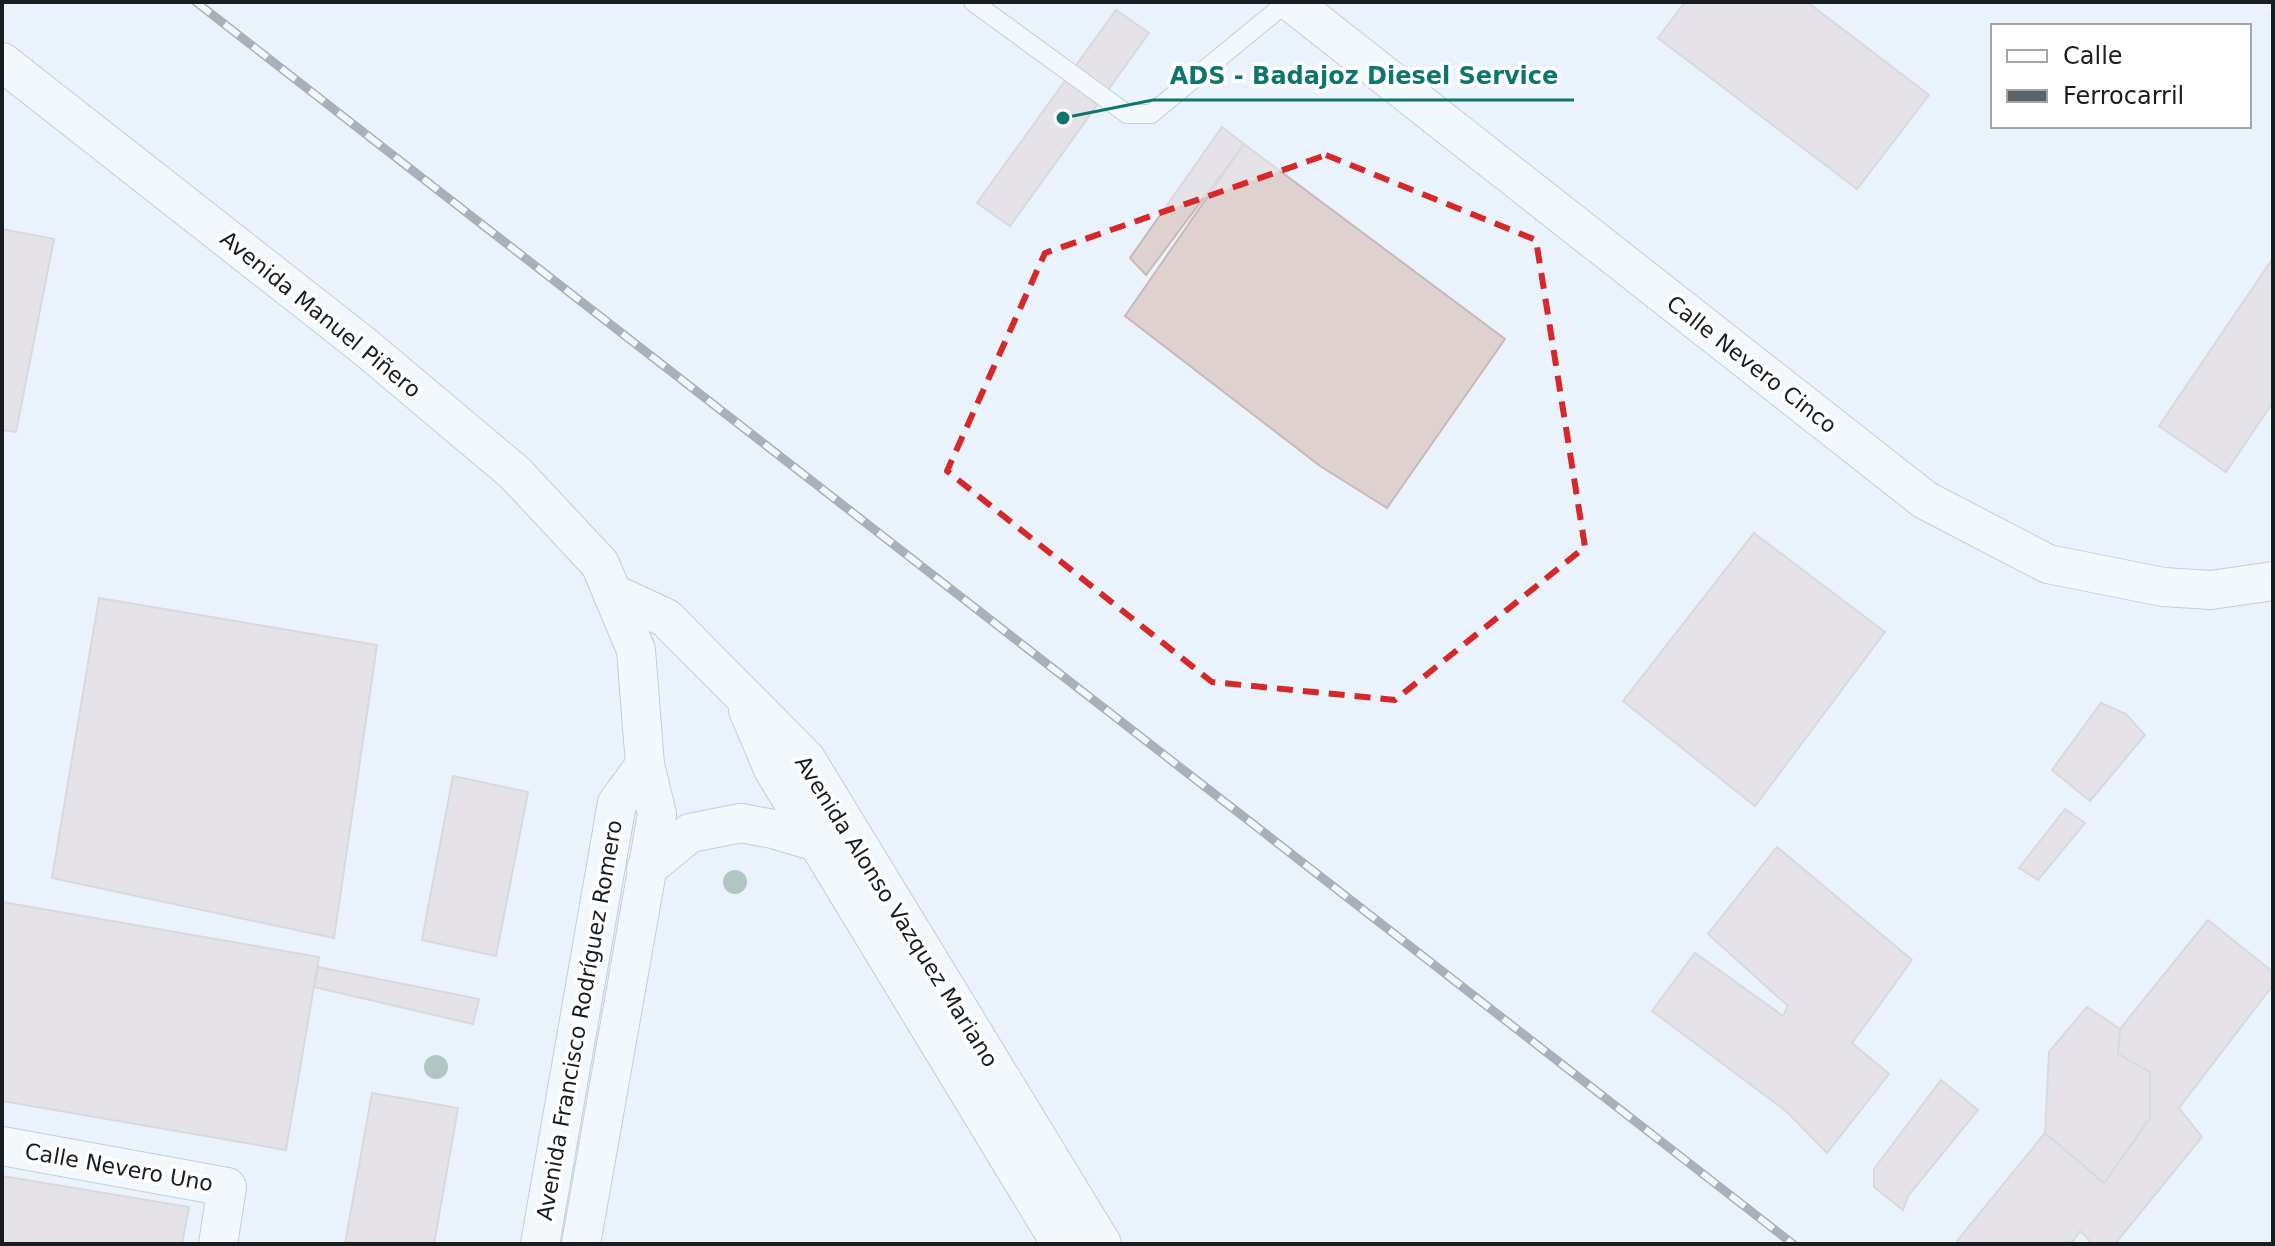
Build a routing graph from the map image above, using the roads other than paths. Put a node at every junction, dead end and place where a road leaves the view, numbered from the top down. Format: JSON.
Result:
{"nodes":[{"id":1,"x":973,"y":2,"type":"edge"},
{"id":2,"x":1289,"y":2,"type":"edge"},
{"id":3,"x":2,"y":62,"type":"edge"},
{"id":4,"x":2273,"y":581,"type":"edge"},
{"id":5,"x":612,"y":593,"type":"junction"},
{"id":6,"x":741,"y":692,"type":"junction"},
{"id":7,"x":645,"y":765,"type":"junction"},
{"id":8,"x":817,"y":842,"type":"junction"},
{"id":9,"x":646,"y":869,"type":"junction"},
{"id":10,"x":2,"y":1146,"type":"edge"},
{"id":11,"x":218,"y":1244,"type":"edge"},
{"id":12,"x":540,"y":1244,"type":"edge"},
{"id":13,"x":581,"y":1244,"type":"edge"},
{"id":14,"x":1061,"y":1244,"type":"edge"},
{"id":15,"x":1102,"y":1244,"type":"edge"}],
"edges":[{"from":1,"to":2,"type":"lane"},
{"from":2,"to":4,"type":"street","name":"Calle Nevero Cinco"},
{"from":3,"to":5,"type":"street","name":"Avenida Manuel Piñero"},
{"from":5,"to":6,"type":"street"},
{"from":5,"to":7,"type":"street","name":"Avenida Manuel Piñero"},
{"from":6,"to":8,"type":"street","name":"Avenida Alonso Vazquez Mariano"},
{"from":6,"to":15,"type":"street","name":"Avenida Alonso Vazquez Mariano"},
{"from":7,"to":9,"type":"street","name":"Avenida Francisco Rodríguez Romero"},
{"from":7,"to":12,"type":"street","name":"Avenida Francisco Rodríguez Romero"},
{"from":8,"to":9,"type":"street","name":"Avenida Alonso Vazquez Mariano"},
{"from":8,"to":14,"type":"street","name":"Avenida Alonso Vazquez Mariano"},
{"from":9,"to":13,"type":"street","name":"Avenida Francisco Rodríguez Romero"},
{"from":10,"to":11,"type":"street","name":"Calle Nevero Uno"}]}
